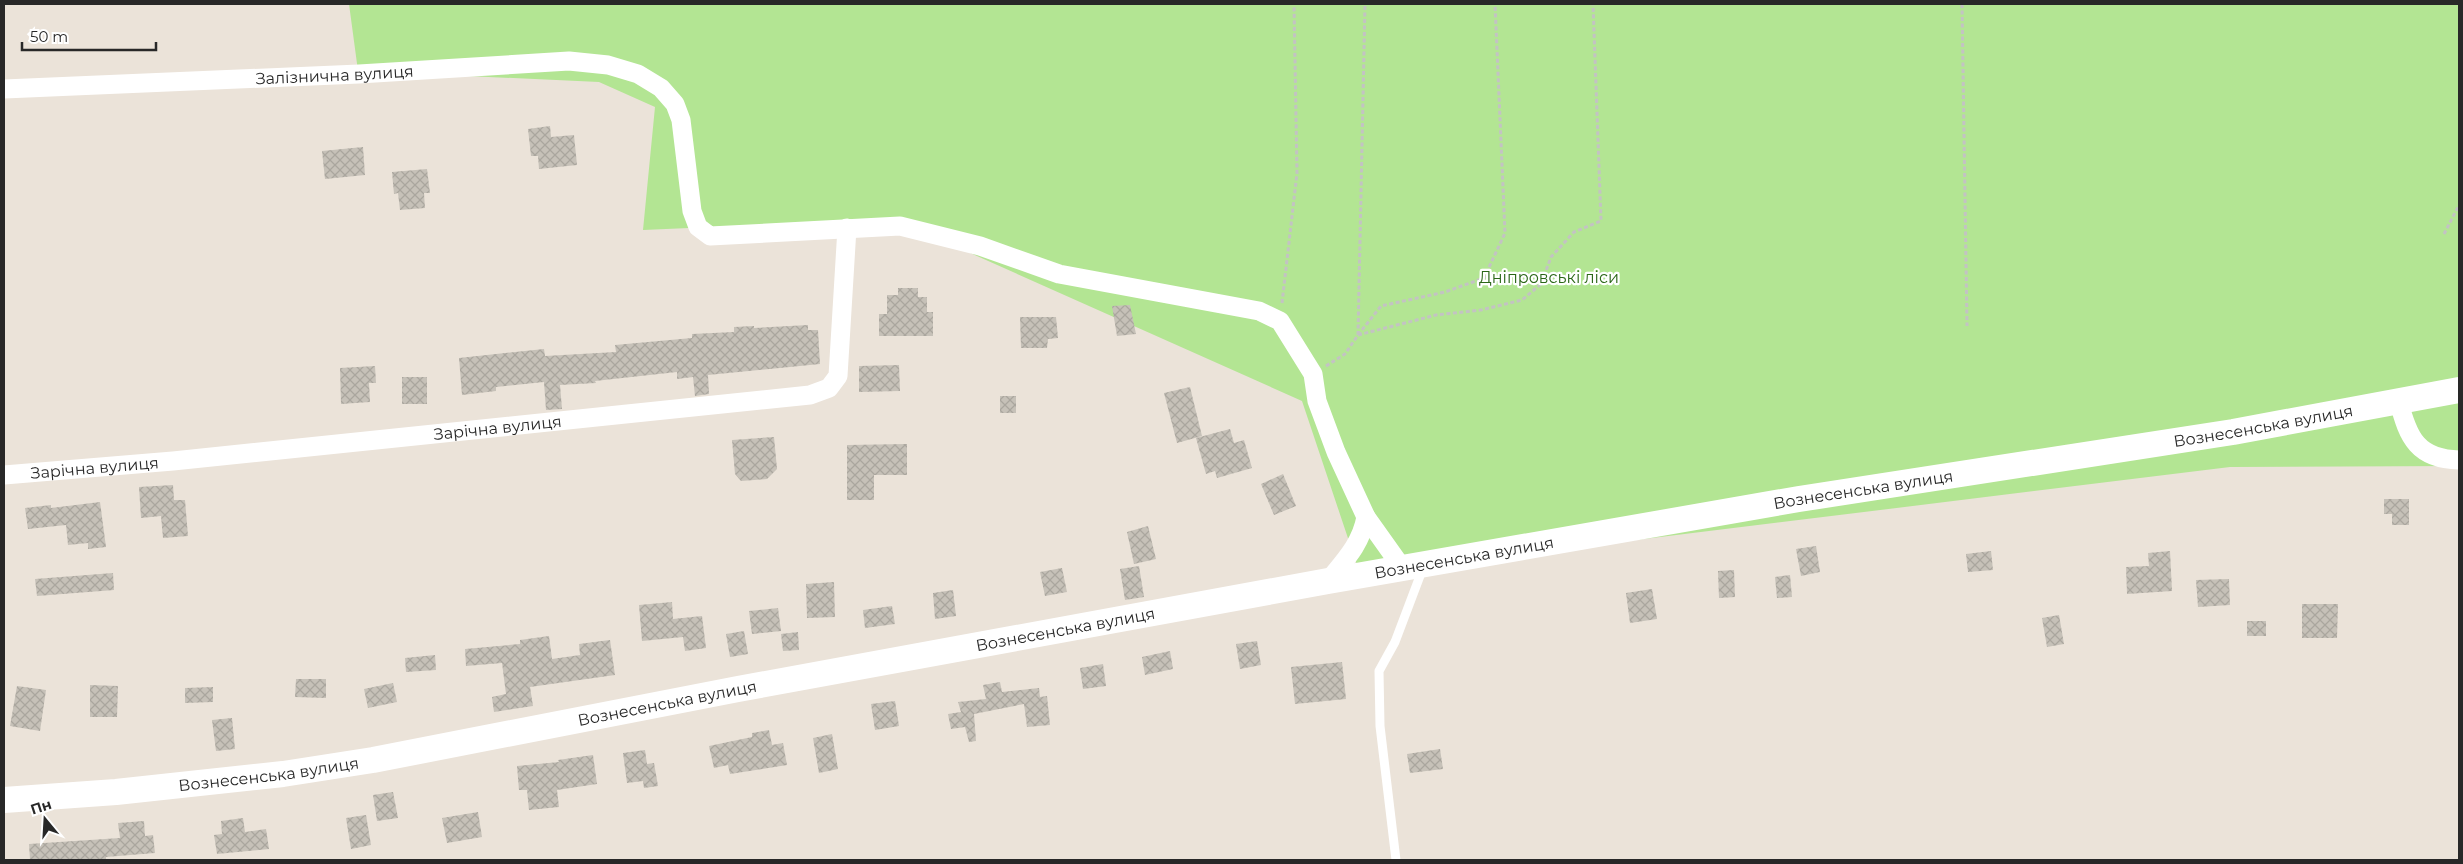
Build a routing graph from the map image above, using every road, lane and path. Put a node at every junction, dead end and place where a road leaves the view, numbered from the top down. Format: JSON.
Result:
{"nodes":[{"id":1,"x":1294,"y":4,"type":"edge"},
{"id":2,"x":1365,"y":4,"type":"edge"},
{"id":3,"x":1495,"y":4,"type":"edge"},
{"id":4,"x":1592,"y":4,"type":"edge"},
{"id":5,"x":1962,"y":4,"type":"edge"},
{"id":6,"x":4,"y":90,"type":"edge"},
{"id":7,"x":2459,"y":205,"type":"edge"},
{"id":8,"x":847,"y":228,"type":"junction"},
{"id":9,"x":2444,"y":234,"type":"dead end"},
{"id":10,"x":1280,"y":322,"type":"junction"},
{"id":11,"x":1967,"y":326,"type":"dead end"},
{"id":12,"x":1358,"y":335,"type":"junction"},
{"id":13,"x":1313,"y":374,"type":"junction"},
{"id":14,"x":2459,"y":390,"type":"edge"},
{"id":15,"x":2399,"y":402,"type":"junction"},
{"id":16,"x":2459,"y":460,"type":"edge"},
{"id":17,"x":4,"y":475,"type":"edge"},
{"id":18,"x":1366,"y":517,"type":"junction"},
{"id":19,"x":1413,"y":567,"type":"junction"},
{"id":20,"x":1328,"y":581,"type":"junction"},
{"id":21,"x":4,"y":800,"type":"edge"},
{"id":22,"x":1396,"y":860,"type":"edge"}],
"edges":[{"from":1,"to":10,"type":"path"},
{"from":2,"to":12,"type":"path"},
{"from":3,"to":12,"type":"path"},
{"from":4,"to":12,"type":"path"},
{"from":5,"to":11,"type":"path"},
{"from":6,"to":8,"type":"street","name":"Залізнична вулиця"},
{"from":7,"to":9,"type":"path"},
{"from":8,"to":10,"type":"street"},
{"from":8,"to":17,"type":"street","name":"Зарічна вулиця"},
{"from":10,"to":13,"type":"street"},
{"from":12,"to":13,"type":"path"},
{"from":13,"to":18,"type":"street"},
{"from":14,"to":15,"type":"main road","name":"Вознесенська вулиця"},
{"from":15,"to":16,"type":"street"},
{"from":15,"to":19,"type":"main road","name":"Вознесенська вулиця"},
{"from":18,"to":19,"type":"street"},
{"from":18,"to":20,"type":"street","name":"Вознесенська вулиця"},
{"from":19,"to":20,"type":"main road","name":"Вознесенська вулиця"},
{"from":19,"to":22,"type":"lane"},
{"from":20,"to":21,"type":"main road","name":"Вознесенська вулиця"}]}
